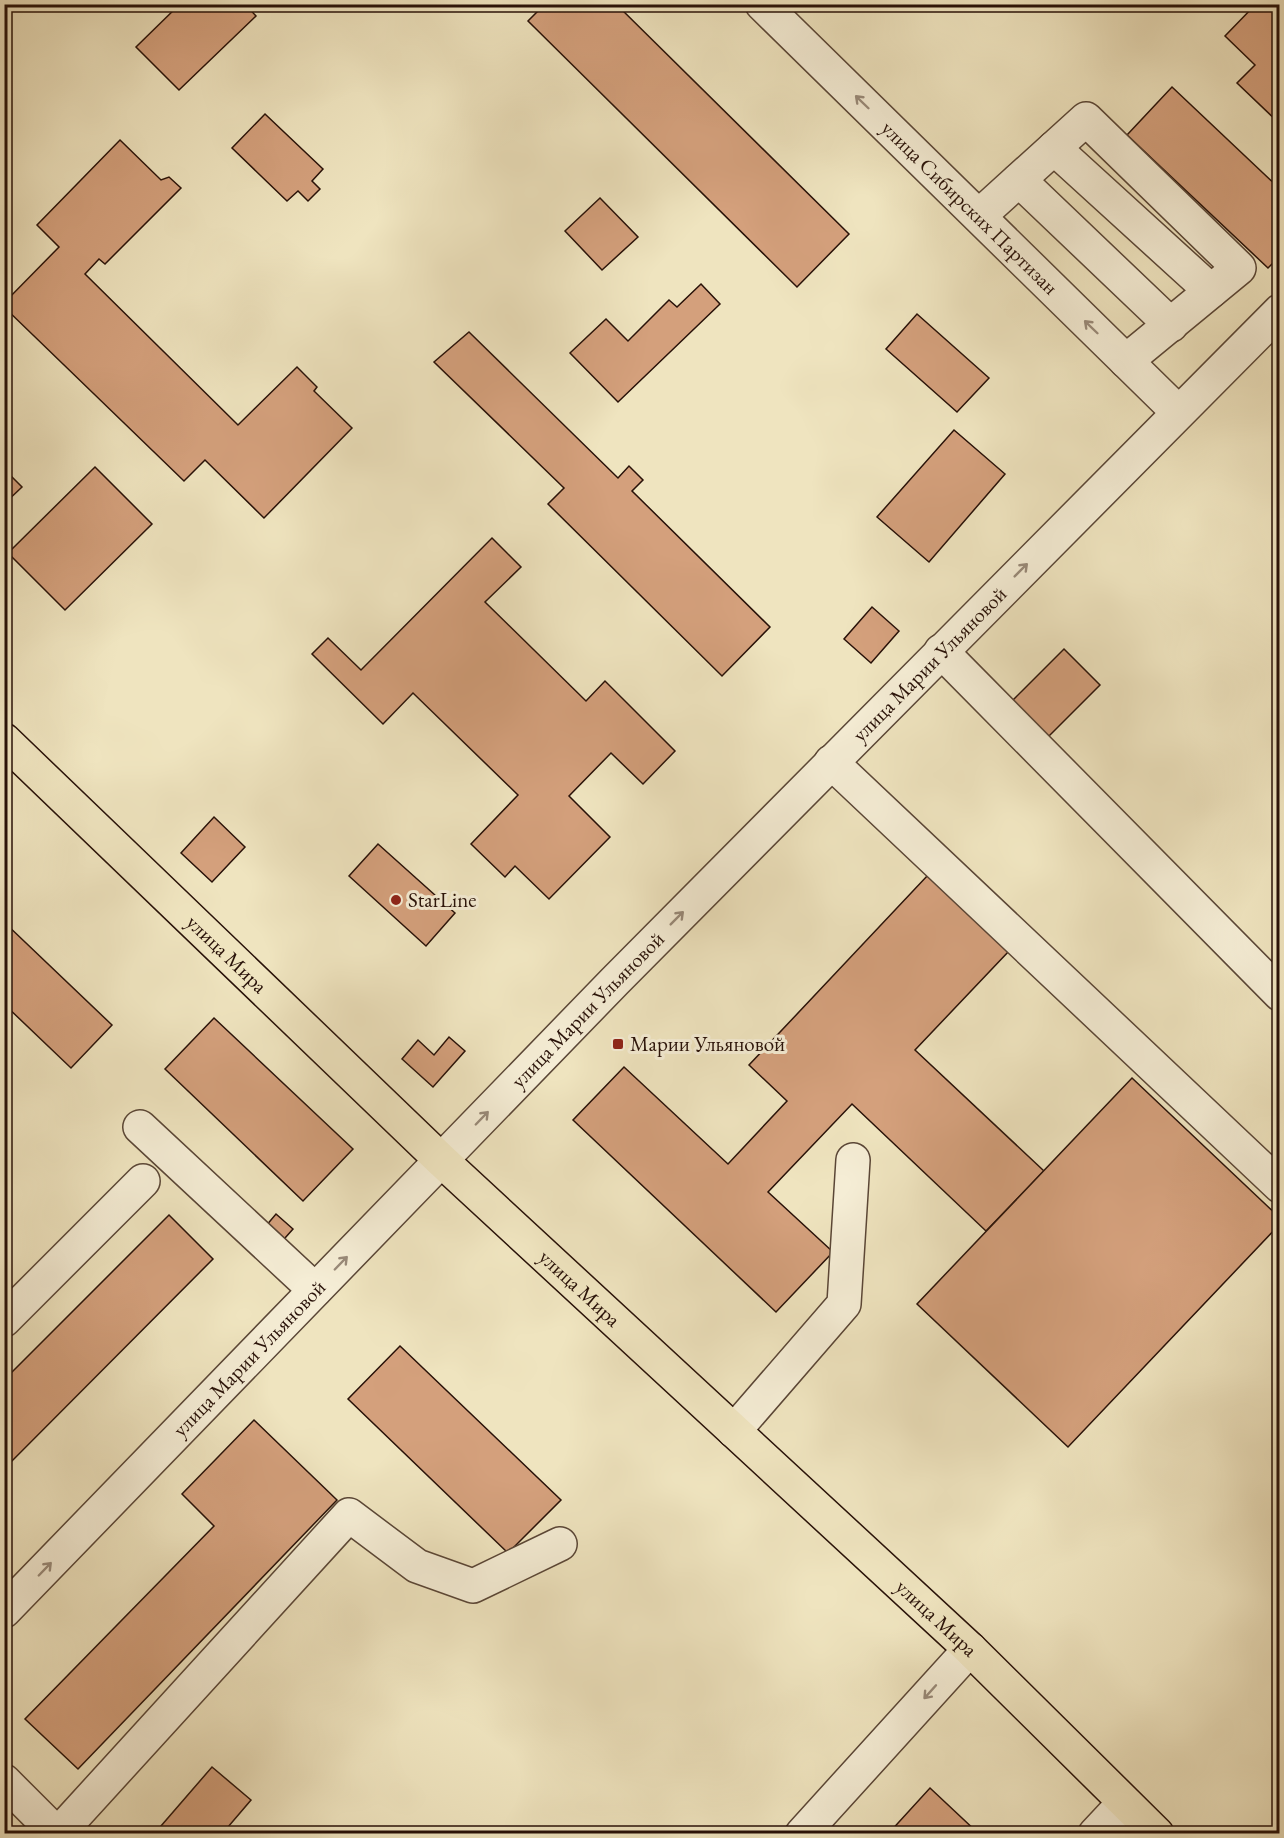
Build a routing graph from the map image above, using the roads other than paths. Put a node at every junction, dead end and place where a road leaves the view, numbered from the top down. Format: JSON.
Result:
{"nodes":[{"id":1,"x":762,"y":4,"type":"edge"},
{"id":2,"x":1054,"y":148,"type":"junction"},
{"id":3,"x":1018,"y":180,"type":"junction"},
{"id":4,"x":979,"y":216,"type":"junction"},
{"id":5,"x":1211,"y":291,"type":"junction"},
{"id":6,"x":1280,"y":311,"type":"edge"},
{"id":7,"x":1171,"y":325,"type":"junction"},
{"id":8,"x":1126,"y":361,"type":"junction"},
{"id":9,"x":1178,"y":412,"type":"junction"},
{"id":10,"x":941,"y":651,"type":"junction"},
{"id":11,"x":4,"y":740,"type":"edge"},
{"id":12,"x":831,"y":762,"type":"junction"},
{"id":13,"x":1280,"y":994,"type":"edge"},
{"id":14,"x":140,"y":1126,"type":"dead end"},
{"id":15,"x":441,"y":1160,"type":"junction"},
{"id":16,"x":853,"y":1160,"type":"dead end"},
{"id":17,"x":143,"y":1181,"type":"dead end"},
{"id":18,"x":1280,"y":1186,"type":"edge"},
{"id":19,"x":315,"y":1290,"type":"junction"},
{"id":20,"x":4,"y":1320,"type":"edge"},
{"id":21,"x":734,"y":1431,"type":"junction"},
{"id":22,"x":560,"y":1544,"type":"dead end"},
{"id":23,"x":4,"y":1611,"type":"edge"},
{"id":24,"x":969,"y":1649,"type":"junction"},
{"id":25,"x":4,"y":1781,"type":"edge"},
{"id":26,"x":1124,"y":1803,"type":"junction"},
{"id":27,"x":57,"y":1833,"type":"edge"},
{"id":28,"x":802,"y":1833,"type":"edge"},
{"id":29,"x":1095,"y":1833,"type":"edge"},
{"id":30,"x":1157,"y":1833,"type":"edge"}],
"edges":[{"from":4,"to":1,"type":"street","name":"улица Сибирских Партизан","one_way":true},
{"from":2,"to":3,"type":"street"},
{"from":2,"to":5,"type":"street"},
{"from":2,"to":5,"type":"street"},
{"from":3,"to":4,"type":"street"},
{"from":3,"to":7,"type":"street"},
{"from":8,"to":4,"type":"street","name":"улица Сибирских Партизан","one_way":true},
{"from":5,"to":7,"type":"street"},
{"from":6,"to":9,"type":"street","name":"улица Марии Ульяновой"},
{"from":7,"to":8,"type":"street"},
{"from":8,"to":9,"type":"street","name":"улица Сибирских Партизан"},
{"from":10,"to":9,"type":"street","name":"улица Марии Ульяновой","one_way":true},
{"from":10,"to":12,"type":"street","name":"улица Марии Ульяновой"},
{"from":10,"to":13,"type":"street"},
{"from":11,"to":15,"type":"main road","name":"улица Мира"},
{"from":15,"to":12,"type":"street","name":"улица Марии Ульяновой","one_way":true},
{"from":12,"to":18,"type":"street"},
{"from":14,"to":19,"type":"street"},
{"from":19,"to":15,"type":"street","name":"улица Марии Ульяновой","one_way":true},
{"from":15,"to":21,"type":"main road","name":"улица Мира"},
{"from":16,"to":21,"type":"street"},
{"from":17,"to":20,"type":"street"},
{"from":23,"to":19,"type":"street","name":"улица Марии Ульяновой","one_way":true},
{"from":21,"to":24,"type":"main road","name":"улица Мира"},
{"from":22,"to":27,"type":"street"},
{"from":24,"to":26,"type":"main road","name":"улица Мира"},
{"from":24,"to":28,"type":"street","one_way":true},
{"from":25,"to":27,"type":"street"},
{"from":26,"to":29,"type":"street"},
{"from":26,"to":30,"type":"main road","name":"улица Мира"}]}
